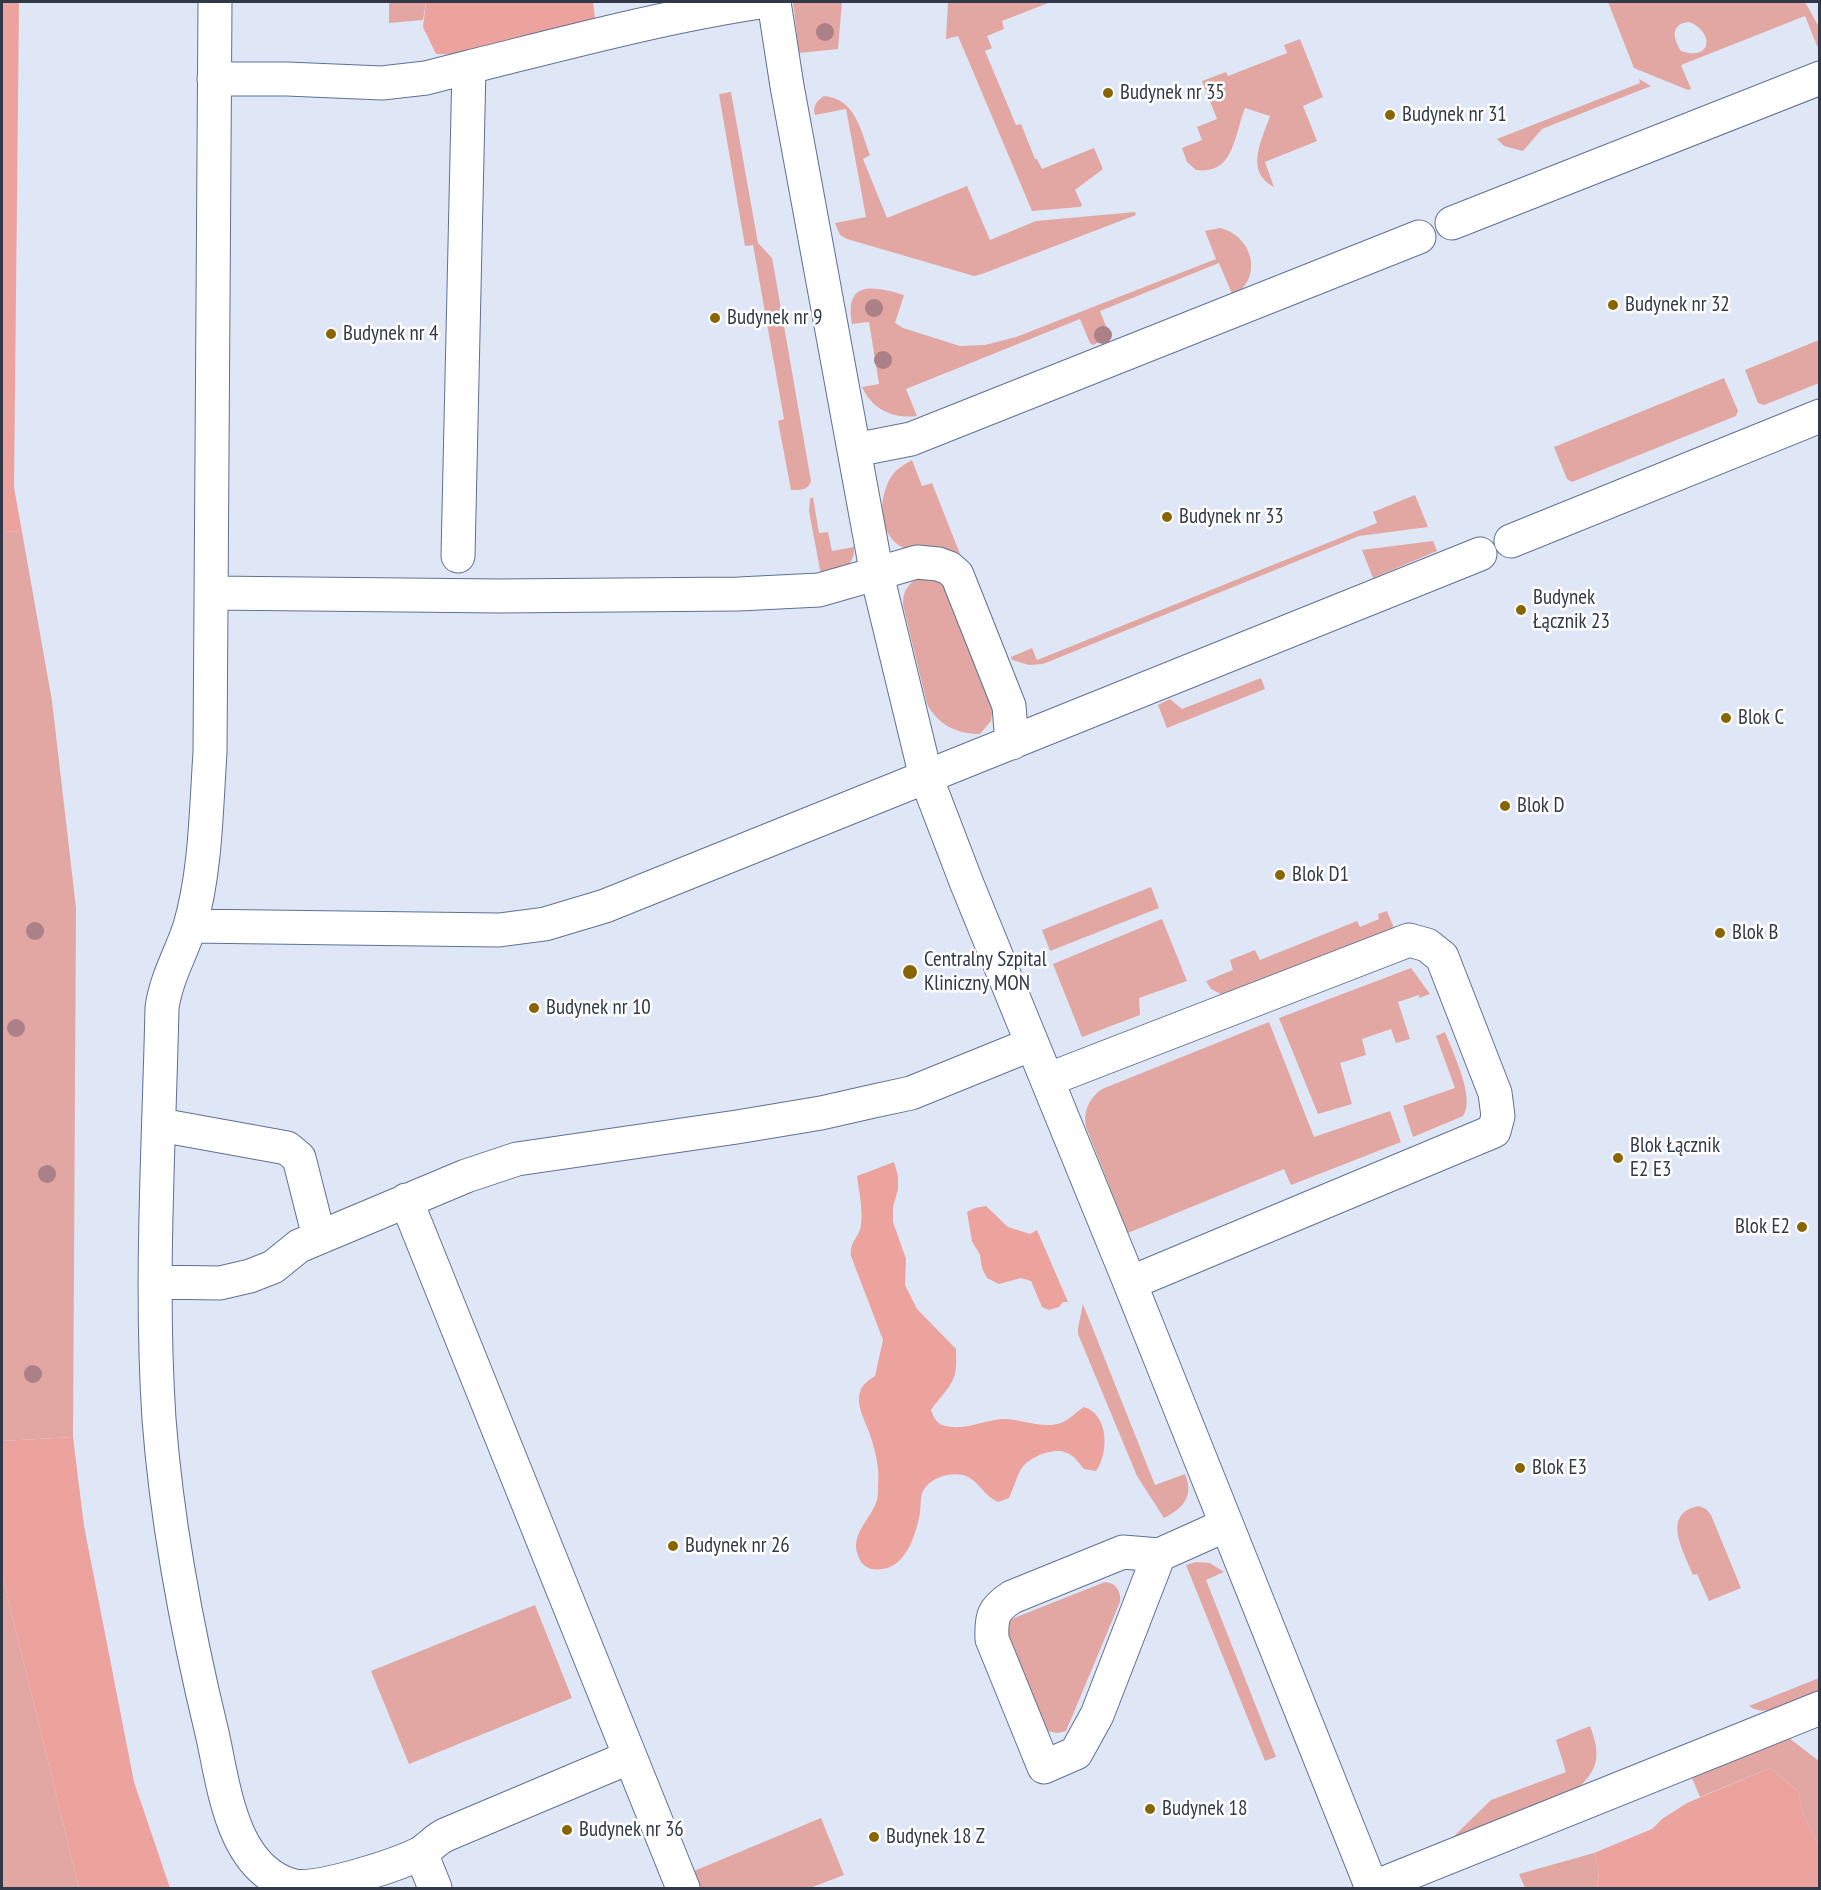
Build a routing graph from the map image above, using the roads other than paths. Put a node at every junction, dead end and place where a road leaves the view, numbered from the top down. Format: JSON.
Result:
{"nodes":[{"id":1,"x":215,"y":2,"type":"edge"},
{"id":2,"x":760,"y":2,"type":"edge"},
{"id":3,"x":774,"y":2,"type":"edge"},
{"id":4,"x":469,"y":67,"type":"junction"},
{"id":5,"x":1820,"y":78,"type":"edge"},
{"id":6,"x":214,"y":79,"type":"junction"},
{"id":7,"x":1452,"y":223,"type":"dead end"},
{"id":8,"x":1419,"y":237,"type":"dead end"},
{"id":9,"x":1820,"y":416,"type":"edge"},
{"id":10,"x":855,"y":450,"type":"junction"},
{"id":11,"x":1511,"y":541,"type":"dead end"},
{"id":12,"x":1480,"y":554,"type":"dead end"},
{"id":13,"x":458,"y":556,"type":"dead end"},
{"id":14,"x":877,"y":575,"type":"junction"},
{"id":15,"x":212,"y":593,"type":"junction"},
{"id":16,"x":1012,"y":743,"type":"junction"},
{"id":17,"x":926,"y":777,"type":"junction"},
{"id":18,"x":190,"y":926,"type":"junction"},
{"id":19,"x":1032,"y":1044,"type":"junction"},
{"id":20,"x":1047,"y":1080,"type":"junction"},
{"id":21,"x":160,"y":1125,"type":"junction"},
{"id":22,"x":406,"y":1200,"type":"junction"},
{"id":23,"x":319,"y":1237,"type":"junction"},
{"id":24,"x":155,"y":1282,"type":"junction"},
{"id":25,"x":1130,"y":1283,"type":"junction"},
{"id":26,"x":1226,"y":1525,"type":"junction"},
{"id":27,"x":1159,"y":1555,"type":"junction"},
{"id":28,"x":1820,"y":1708,"type":"edge"},
{"id":29,"x":630,"y":1758,"type":"junction"},
{"id":30,"x":421,"y":1853,"type":"junction"},
{"id":31,"x":435,"y":1888,"type":"edge"},
{"id":32,"x":683,"y":1888,"type":"edge"}],
"edges":[{"from":1,"to":6,"type":"lane"},
{"from":2,"to":4,"type":"lane"},
{"from":3,"to":10,"type":"lane"},
{"from":4,"to":6,"type":"lane"},
{"from":4,"to":13,"type":"lane"},
{"from":5,"to":7,"type":"lane"},
{"from":6,"to":15,"type":"lane"},
{"from":8,"to":10,"type":"lane"},
{"from":9,"to":11,"type":"lane"},
{"from":10,"to":14,"type":"lane"},
{"from":12,"to":16,"type":"lane"},
{"from":14,"to":15,"type":"lane"},
{"from":14,"to":16,"type":"lane"},
{"from":14,"to":17,"type":"lane"},
{"from":15,"to":18,"type":"lane"},
{"from":16,"to":17,"type":"lane"},
{"from":17,"to":18,"type":"lane"},
{"from":17,"to":19,"type":"lane"},
{"from":18,"to":21,"type":"lane"},
{"from":19,"to":20,"type":"lane"},
{"from":19,"to":22,"type":"lane"},
{"from":20,"to":25,"type":"lane"},
{"from":20,"to":25,"type":"lane"},
{"from":21,"to":23,"type":"lane"},
{"from":21,"to":24,"type":"lane"},
{"from":22,"to":23,"type":"lane"},
{"from":22,"to":29,"type":"lane"},
{"from":23,"to":24,"type":"lane"},
{"from":24,"to":30,"type":"lane"},
{"from":25,"to":26,"type":"lane"},
{"from":26,"to":27,"type":"lane"},
{"from":26,"to":28,"type":"lane"},
{"from":27,"to":27,"type":"lane"},
{"from":29,"to":30,"type":"lane"},
{"from":29,"to":32,"type":"lane"},
{"from":30,"to":31,"type":"lane"}]}
